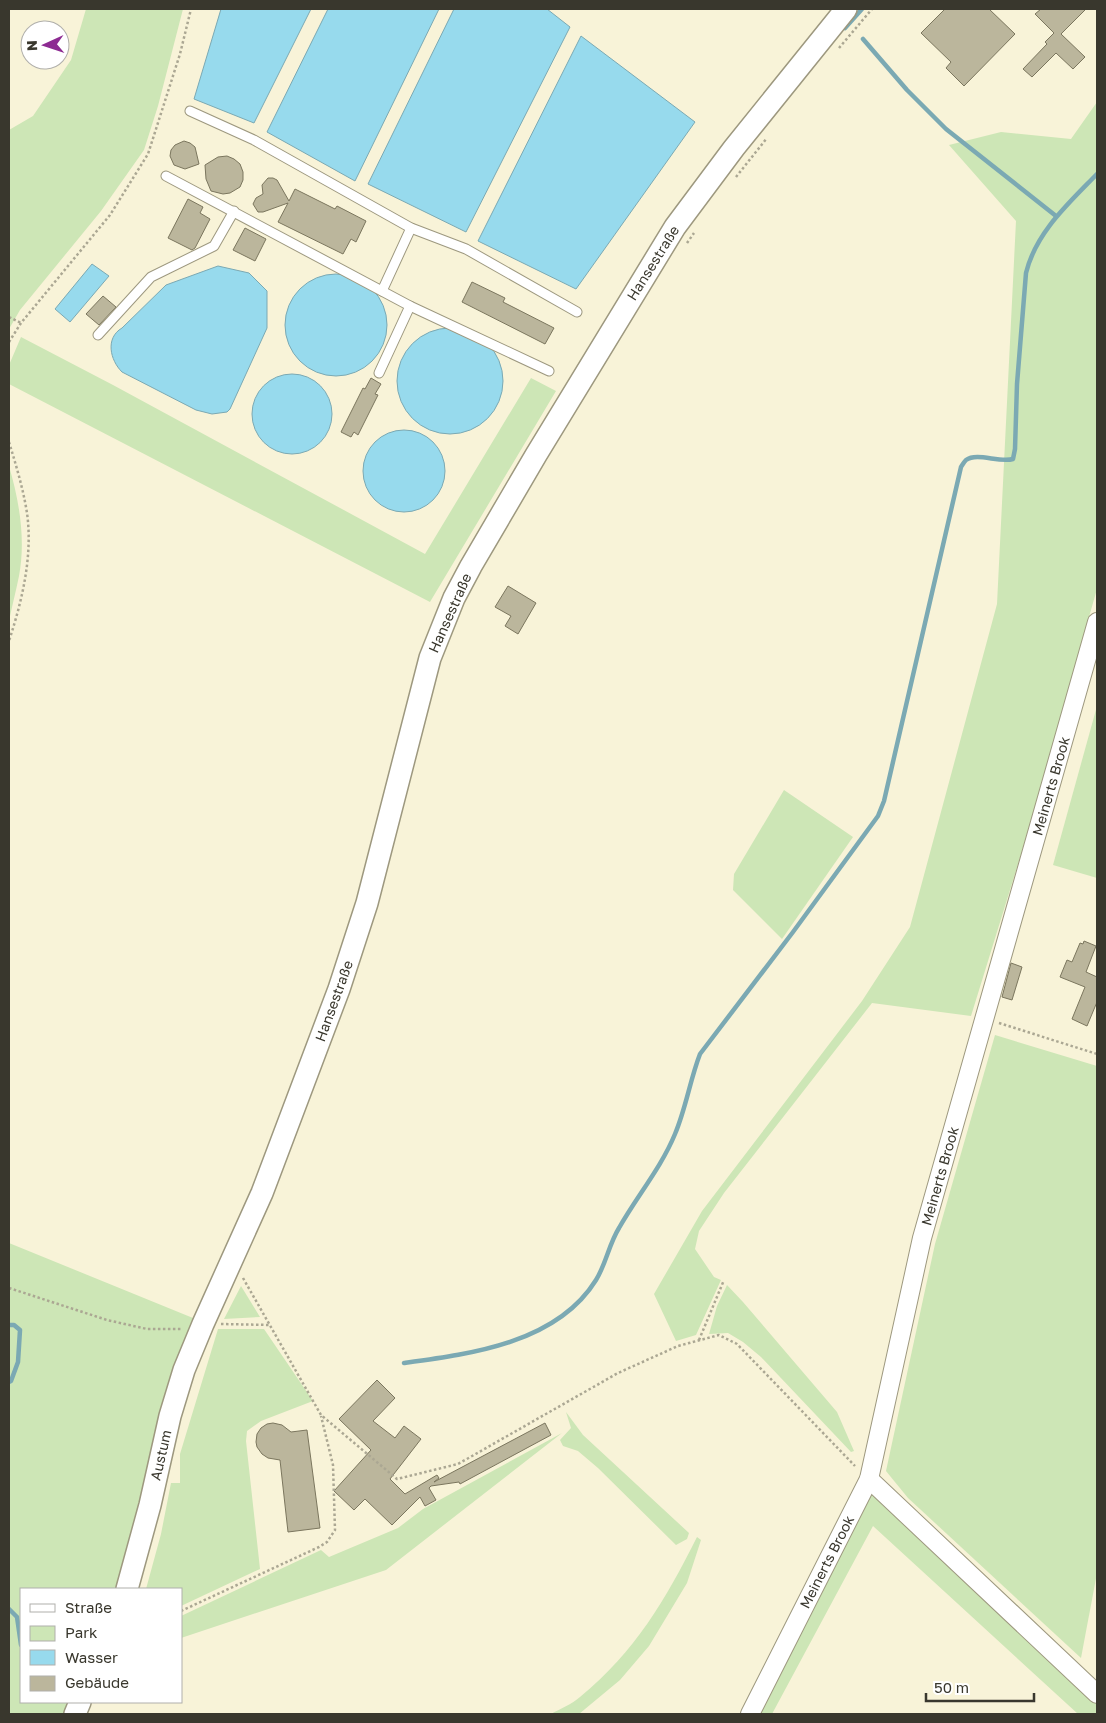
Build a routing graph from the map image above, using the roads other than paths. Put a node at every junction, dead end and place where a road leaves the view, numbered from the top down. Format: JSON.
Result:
{"nodes":[{"id":1,"x":846,"y":9,"type":"edge"},
{"id":2,"x":190,"y":111,"type":"dead end"},
{"id":3,"x":166,"y":176,"type":"dead end"},
{"id":4,"x":234,"y":211,"type":"junction"},
{"id":5,"x":411,"y":228,"type":"junction"},
{"id":6,"x":382,"y":291,"type":"junction"},
{"id":7,"x":410,"y":306,"type":"junction"},
{"id":8,"x":577,"y":312,"type":"dead end"},
{"id":9,"x":98,"y":335,"type":"dead end"},
{"id":10,"x":549,"y":371,"type":"dead end"},
{"id":11,"x":379,"y":374,"type":"dead end"},
{"id":12,"x":1097,"y":622,"type":"edge"},
{"id":13,"x":209,"y":1324,"type":"joint"},
{"id":14,"x":869,"y":1479,"type":"junction"},
{"id":15,"x":127,"y":1588,"type":"edge"},
{"id":16,"x":1097,"y":1694,"type":"edge"},
{"id":17,"x":750,"y":1714,"type":"edge"}],
"edges":[{"from":1,"to":13,"type":"street","name":"Hansestraße"},
{"from":2,"to":5,"type":"lane"},
{"from":3,"to":4,"type":"lane"},
{"from":4,"to":6,"type":"lane"},
{"from":4,"to":9,"type":"lane"},
{"from":5,"to":6,"type":"lane"},
{"from":5,"to":8,"type":"lane"},
{"from":6,"to":7,"type":"lane"},
{"from":7,"to":10,"type":"lane"},
{"from":7,"to":11,"type":"lane"},
{"from":12,"to":14,"type":"street","name":"Meinerts Brook"},
{"from":13,"to":15,"type":"street","name":"Austum"},
{"from":14,"to":16,"type":"street"},
{"from":14,"to":17,"type":"street","name":"Meinerts Brook"}]}
